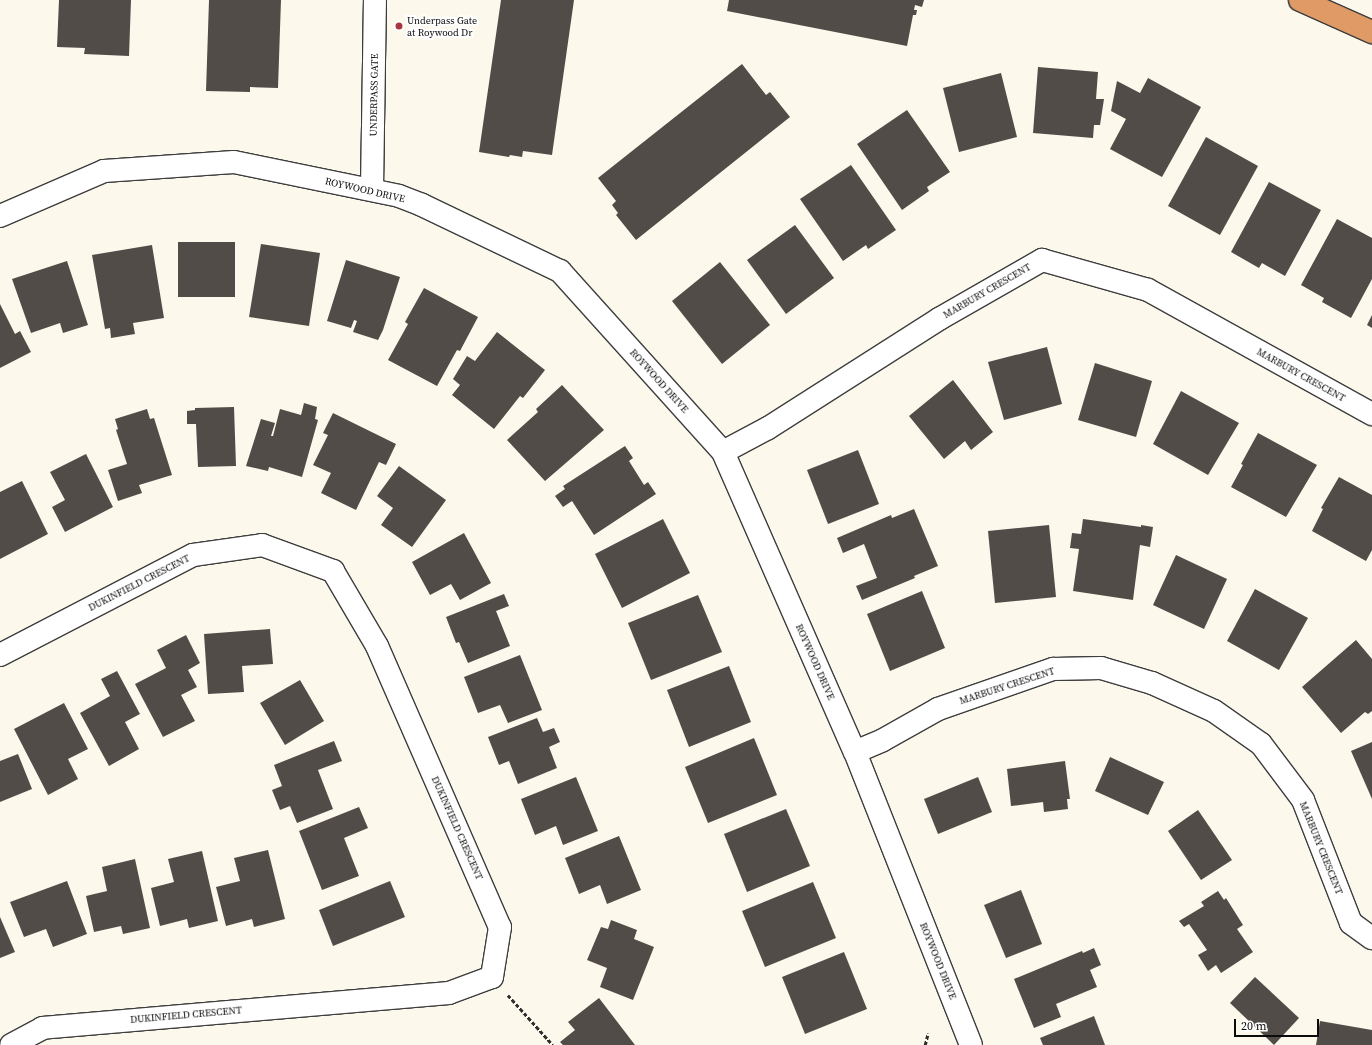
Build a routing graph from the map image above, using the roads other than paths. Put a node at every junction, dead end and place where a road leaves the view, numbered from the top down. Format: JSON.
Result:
{"nodes":[{"id":1,"x":375,"y":0,"type":"edge"},
{"id":2,"x":1300,"y":0,"type":"edge"},
{"id":3,"x":1372,"y":22,"type":"edge"},
{"id":4,"x":1372,"y":32,"type":"edge"},
{"id":5,"x":372,"y":189,"type":"junction"},
{"id":6,"x":0,"y":216,"type":"edge"},
{"id":7,"x":1372,"y":414,"type":"edge"},
{"id":8,"x":723,"y":452,"type":"junction"},
{"id":9,"x":0,"y":655,"type":"edge"},
{"id":10,"x":854,"y":752,"type":"junction"},
{"id":11,"x":1372,"y":938,"type":"edge"},
{"id":12,"x":11,"y":1045,"type":"edge"},
{"id":13,"x":971,"y":1045,"type":"edge"}],
"edges":[{"from":1,"to":5,"type":"street","name":"UNDERPASS GATE"},
{"from":2,"to":3,"type":"highway"},
{"from":2,"to":4,"type":"highway"},
{"from":5,"to":6,"type":"street","name":"ROYWOOD DRIVE"},
{"from":5,"to":8,"type":"street","name":"ROYWOOD DRIVE"},
{"from":7,"to":8,"type":"street","name":"MARBURY CRESCENT"},
{"from":8,"to":10,"type":"street","name":"ROYWOOD DRIVE"},
{"from":9,"to":12,"type":"street","name":"DUKINFIELD CRESCENT"},
{"from":10,"to":11,"type":"street","name":"MARBURY CRESCENT"},
{"from":10,"to":13,"type":"street","name":"ROYWOOD DRIVE"}]}
